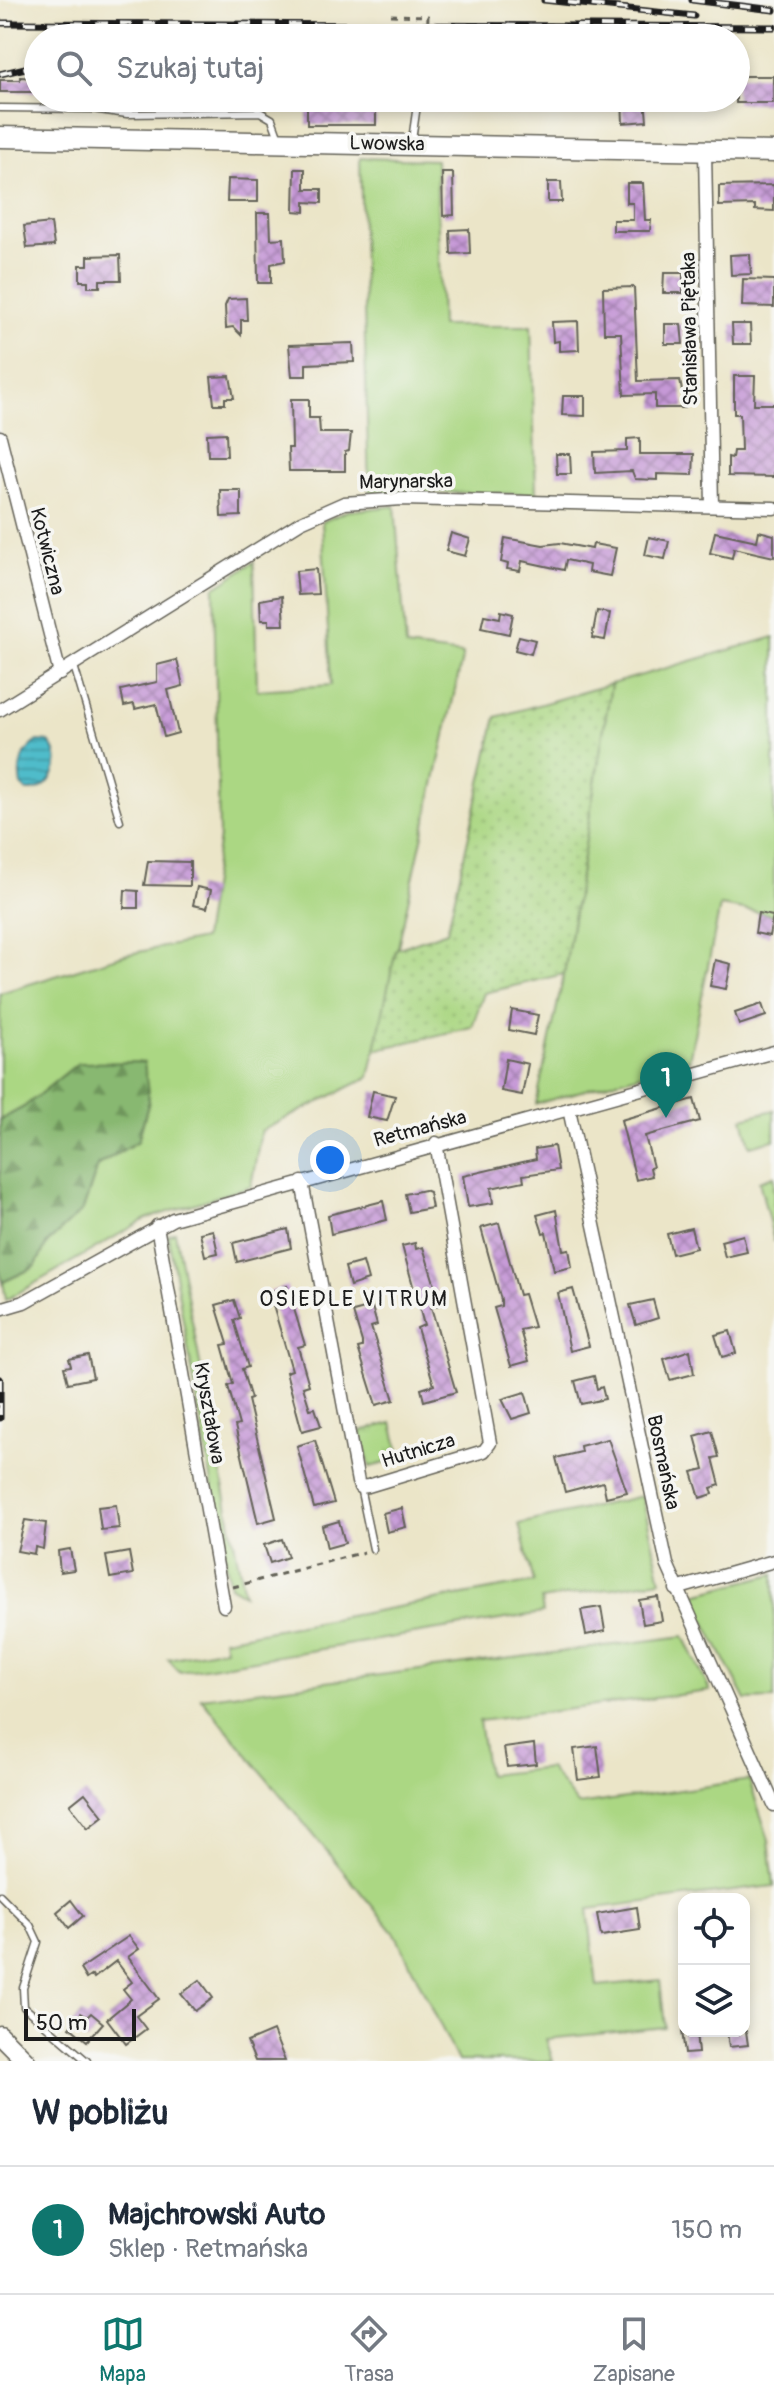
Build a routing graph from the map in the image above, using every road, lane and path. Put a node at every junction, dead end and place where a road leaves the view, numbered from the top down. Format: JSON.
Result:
{"nodes":[{"id":1,"x":391,"y":15,"type":"dead end"},
{"id":2,"x":428,"y":24,"type":"edge"},
{"id":3,"x":0,"y":108,"type":"edge"},
{"id":4,"x":24,"y":108,"type":"edge"},
{"id":5,"x":113,"y":112,"type":"edge"},
{"id":6,"x":260,"y":112,"type":"edge"},
{"id":7,"x":260,"y":112,"type":"edge"},
{"id":8,"x":416,"y":112,"type":"edge"},
{"id":9,"x":0,"y":137,"type":"edge"},
{"id":10,"x":280,"y":141,"type":"junction"},
{"id":11,"x":412,"y":144,"type":"junction"},
{"id":12,"x":705,"y":152,"type":"junction"},
{"id":13,"x":774,"y":152,"type":"edge"},
{"id":14,"x":0,"y":437,"type":"edge"},
{"id":15,"x":712,"y":506,"type":"junction"},
{"id":16,"x":774,"y":508,"type":"edge"},
{"id":17,"x":74,"y":666,"type":"junction"},
{"id":18,"x":60,"y":674,"type":"junction"},
{"id":19,"x":0,"y":710,"type":"edge"},
{"id":20,"x":120,"y":821,"type":"dead end"},
{"id":21,"x":774,"y":1052,"type":"edge"},
{"id":22,"x":569,"y":1109,"type":"junction"},
{"id":23,"x":436,"y":1143,"type":"junction"},
{"id":24,"x":302,"y":1182,"type":"junction"},
{"id":25,"x":157,"y":1226,"type":"junction"},
{"id":26,"x":1,"y":1307,"type":"edge"},
{"id":27,"x":360,"y":1487,"type":"junction"},
{"id":28,"x":373,"y":1549,"type":"joint"},
{"id":29,"x":774,"y":1561,"type":"edge"},
{"id":30,"x":676,"y":1589,"type":"junction"},
{"id":31,"x":221,"y":1590,"type":"junction"},
{"id":32,"x":224,"y":1606,"type":"dead end"},
{"id":33,"x":774,"y":1805,"type":"edge"},
{"id":34,"x":0,"y":1895,"type":"edge"},
{"id":35,"x":0,"y":2035,"type":"edge"},
{"id":36,"x":25,"y":2061,"type":"edge"},
{"id":37,"x":38,"y":2061,"type":"edge"},
{"id":38,"x":87,"y":2061,"type":"edge"}],
"edges":[{"from":1,"to":2,"type":"path"},
{"from":3,"to":4,"type":"lane"},
{"from":5,"to":7,"type":"lane"},
{"from":6,"to":10,"type":"lane"},
{"from":8,"to":11,"type":"lane"},
{"from":9,"to":10,"type":"main road","name":"Lwowska"},
{"from":10,"to":11,"type":"main road","name":"Lwowska"},
{"from":11,"to":12,"type":"main road","name":"Lwowska"},
{"from":12,"to":13,"type":"main road","name":"Lwowska"},
{"from":12,"to":15,"type":"street","name":"Stanisława Piętaka"},
{"from":14,"to":18,"type":"street","name":"Kotwiczna"},
{"from":15,"to":16,"type":"street","name":"Marynarska"},
{"from":15,"to":17,"type":"street","name":"Marynarska"},
{"from":17,"to":18,"type":"street","name":"Marynarska"},
{"from":17,"to":20,"type":"lane"},
{"from":18,"to":19,"type":"street","name":"Marynarska"},
{"from":21,"to":22,"type":"street","name":"Retmańska"},
{"from":22,"to":23,"type":"street","name":"Retmańska"},
{"from":22,"to":30,"type":"street","name":"Bosmańska"},
{"from":23,"to":24,"type":"street","name":"Retmańska"},
{"from":23,"to":27,"type":"street","name":"Hutnicza"},
{"from":24,"to":25,"type":"street","name":"Retmańska"},
{"from":24,"to":27,"type":"street","name":"Hutnicza"},
{"from":25,"to":26,"type":"street","name":"Retmańska"},
{"from":25,"to":31,"type":"street","name":"Kryształowa"},
{"from":27,"to":28,"type":"lane"},
{"from":28,"to":31,"type":"path"},
{"from":29,"to":30,"type":"street"},
{"from":30,"to":33,"type":"street","name":"Bosmańska"},
{"from":31,"to":32,"type":"street","name":"Kryształowa"},
{"from":34,"to":38,"type":"lane"},
{"from":35,"to":36,"type":"street"},
{"from":36,"to":37,"type":"street"}]}
